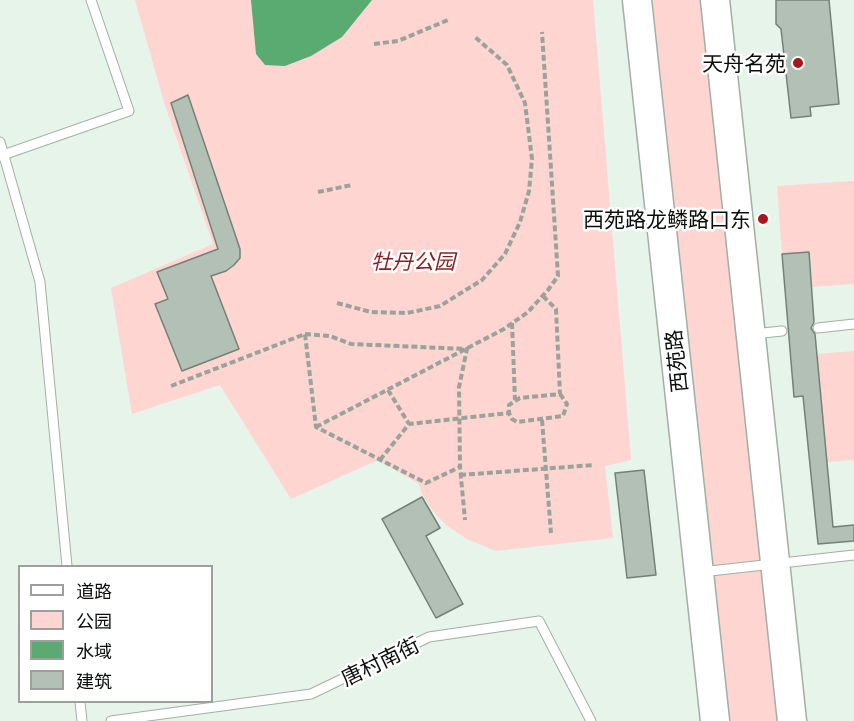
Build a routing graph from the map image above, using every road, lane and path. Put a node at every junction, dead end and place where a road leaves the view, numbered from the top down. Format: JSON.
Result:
{"nodes":[{"id":1,"x":91,"y":0,"type":"edge"},
{"id":2,"x":637,"y":0,"type":"edge"},
{"id":3,"x":715,"y":0,"type":"edge"},
{"id":4,"x":448,"y":20,"type":"dead end"},
{"id":5,"x":542,"y":32,"type":"dead end"},
{"id":6,"x":475,"y":37,"type":"dead end"},
{"id":7,"x":374,"y":44,"type":"dead end"},
{"id":8,"x":0,"y":142,"type":"edge"},
{"id":9,"x":1,"y":155,"type":"edge"},
{"id":10,"x":352,"y":185,"type":"dead end"},
{"id":11,"x":318,"y":192,"type":"dead end"},
{"id":12,"x":543,"y":296,"type":"junction"},
{"id":13,"x":337,"y":303,"type":"dead end"},
{"id":14,"x":512,"y":323,"type":"junction"},
{"id":15,"x":854,"y":324,"type":"edge"},
{"id":16,"x":818,"y":328,"type":"dead end"},
{"id":17,"x":782,"y":331,"type":"dead end"},
{"id":18,"x":305,"y":334,"type":"junction"},
{"id":19,"x":751,"y":334,"type":"junction"},
{"id":20,"x":467,"y":349,"type":"junction"},
{"id":21,"x":171,"y":386,"type":"dead end"},
{"id":22,"x":388,"y":390,"type":"junction"},
{"id":23,"x":560,"y":394,"type":"junction"},
{"id":24,"x":516,"y":400,"type":"junction"},
{"id":25,"x":509,"y":413,"type":"junction"},
{"id":26,"x":459,"y":418,"type":"junction"},
{"id":27,"x":542,"y":420,"type":"junction"},
{"id":28,"x":410,"y":424,"type":"junction"},
{"id":29,"x":316,"y":427,"type":"junction"},
{"id":30,"x":380,"y":460,"type":"junction"},
{"id":31,"x":594,"y":465,"type":"dead end"},
{"id":32,"x":460,"y":467,"type":"junction"},
{"id":33,"x":546,"y":468,"type":"junction"},
{"id":34,"x":460,"y":475,"type":"junction"},
{"id":35,"x":465,"y":520,"type":"dead end"},
{"id":36,"x":551,"y":533,"type":"dead end"},
{"id":37,"x":854,"y":555,"type":"edge"},
{"id":38,"x":775,"y":563,"type":"junction"},
{"id":39,"x":67,"y":565,"type":"edge"},
{"id":40,"x":699,"y":572,"type":"junction"},
{"id":41,"x":80,"y":703,"type":"edge"},
{"id":42,"x":82,"y":721,"type":"edge"},
{"id":43,"x":111,"y":721,"type":"edge"},
{"id":44,"x":591,"y":721,"type":"edge"},
{"id":45,"x":715,"y":721,"type":"edge"},
{"id":46,"x":792,"y":721,"type":"edge"}],
"edges":[{"from":1,"to":9,"type":"lane"},
{"from":2,"to":40,"type":"main road","name":"西苑路"},
{"from":3,"to":19,"type":"main road"},
{"from":4,"to":7,"type":"path"},
{"from":5,"to":12,"type":"path"},
{"from":6,"to":13,"type":"path"},
{"from":8,"to":9,"type":"lane"},
{"from":9,"to":39,"type":"lane"},
{"from":10,"to":11,"type":"path"},
{"from":12,"to":14,"type":"path"},
{"from":12,"to":23,"type":"path"},
{"from":14,"to":20,"type":"path"},
{"from":14,"to":24,"type":"path"},
{"from":15,"to":16,"type":"lane"},
{"from":17,"to":19,"type":"lane"},
{"from":18,"to":20,"type":"path"},
{"from":18,"to":21,"type":"path"},
{"from":18,"to":29,"type":"path"},
{"from":19,"to":38,"type":"main road"},
{"from":20,"to":22,"type":"path"},
{"from":20,"to":26,"type":"path"},
{"from":22,"to":28,"type":"path"},
{"from":22,"to":29,"type":"path"},
{"from":23,"to":24,"type":"path"},
{"from":23,"to":27,"type":"path"},
{"from":24,"to":25,"type":"path"},
{"from":25,"to":26,"type":"path"},
{"from":25,"to":27,"type":"path"},
{"from":26,"to":28,"type":"path"},
{"from":26,"to":32,"type":"path"},
{"from":27,"to":33,"type":"path"},
{"from":28,"to":30,"type":"path"},
{"from":29,"to":30,"type":"path"},
{"from":30,"to":32,"type":"path"},
{"from":31,"to":33,"type":"path"},
{"from":32,"to":34,"type":"path"},
{"from":33,"to":34,"type":"path"},
{"from":33,"to":36,"type":"path"},
{"from":34,"to":35,"type":"path"},
{"from":37,"to":38,"type":"lane"},
{"from":38,"to":40,"type":"lane"},
{"from":38,"to":46,"type":"main road"},
{"from":40,"to":45,"type":"main road","name":"西苑路"},
{"from":41,"to":42,"type":"lane"},
{"from":43,"to":44,"type":"lane","name":"唐村南街"}]}
